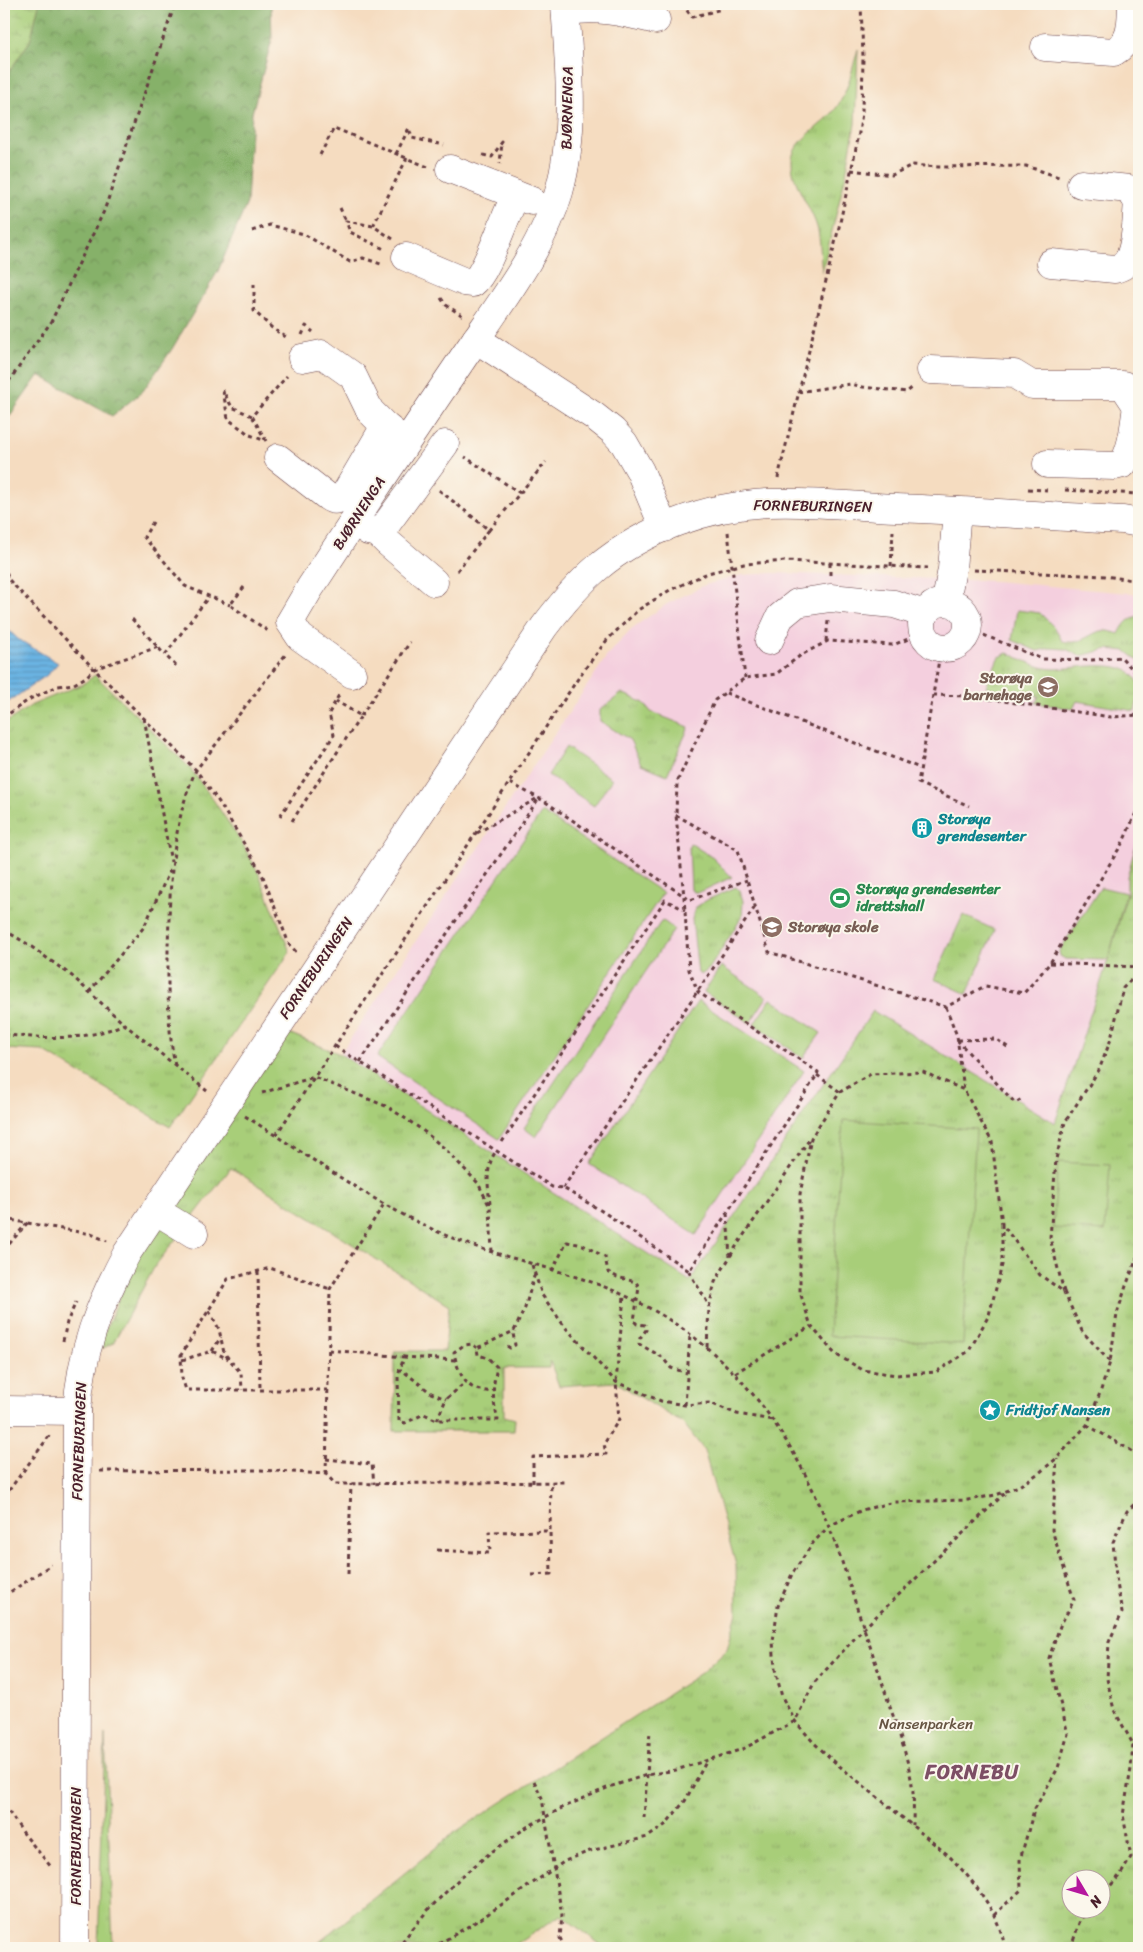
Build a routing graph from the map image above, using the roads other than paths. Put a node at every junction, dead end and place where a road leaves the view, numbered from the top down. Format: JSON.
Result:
{"nodes":[{"id":1,"x":1132,"y":4,"type":"edge"},
{"id":2,"x":565,"y":8,"type":"edge"},
{"id":3,"x":656,"y":20,"type":"dead end"},
{"id":4,"x":1045,"y":47,"type":"dead end"},
{"id":5,"x":450,"y":169,"type":"road end"},
{"id":6,"x":1081,"y":184,"type":"road end"},
{"id":7,"x":516,"y":195,"type":"junction"},
{"id":8,"x":1139,"y":203,"type":"edge"},
{"id":9,"x":553,"y":208,"type":"junction"},
{"id":10,"x":394,"y":255,"type":"road end"},
{"id":11,"x":1051,"y":263,"type":"dead end"},
{"id":12,"x":480,"y":333,"type":"junction"},
{"id":13,"x":297,"y":349,"type":"road end"},
{"id":14,"x":930,"y":370,"type":"road end"},
{"id":15,"x":1138,"y":406,"type":"edge"},
{"id":16,"x":384,"y":426,"type":"junction"},
{"id":17,"x":406,"y":442,"type":"junction"},
{"id":18,"x":445,"y":444,"type":"road end"},
{"id":19,"x":272,"y":446,"type":"road end"},
{"id":20,"x":1049,"y":477,"type":"road end"},
{"id":21,"x":957,"y":511,"type":"junction"},
{"id":22,"x":1139,"y":522,"type":"edge"},
{"id":23,"x":366,"y":526,"type":"junction"},
{"id":24,"x":664,"y":528,"type":"junction"},
{"id":25,"x":446,"y":576,"type":"road end"},
{"id":26,"x":934,"y":624,"type":"junction"},
{"id":27,"x":769,"y":641,"type":"dead end"},
{"id":28,"x":352,"y":674,"type":"road end"},
{"id":29,"x":155,"y":1210,"type":"junction"},
{"id":30,"x":194,"y":1234,"type":"dead end"},
{"id":31,"x":4,"y":1410,"type":"edge"},
{"id":32,"x":77,"y":1411,"type":"junction"},
{"id":33,"x":75,"y":1948,"type":"edge"}],
"edges":[{"from":1,"to":4,"type":"street"},
{"from":2,"to":3,"type":"street"},
{"from":2,"to":9,"type":"street","name":"BJØRNENGA"},
{"from":5,"to":7,"type":"street"},
{"from":6,"to":8,"type":"street"},
{"from":7,"to":9,"type":"street"},
{"from":7,"to":10,"type":"street"},
{"from":8,"to":11,"type":"street"},
{"from":9,"to":12,"type":"street","name":"BJØRNENGA"},
{"from":12,"to":17,"type":"street","name":"BJØRNENGA"},
{"from":12,"to":24,"type":"street"},
{"from":13,"to":16,"type":"street"},
{"from":14,"to":15,"type":"street"},
{"from":15,"to":20,"type":"street"},
{"from":16,"to":17,"type":"street"},
{"from":16,"to":19,"type":"street"},
{"from":17,"to":23,"type":"street","name":"BJØRNENGA"},
{"from":18,"to":23,"type":"street"},
{"from":21,"to":22,"type":"street","name":"FORNEBURINGEN"},
{"from":21,"to":24,"type":"street","name":"FORNEBURINGEN"},
{"from":21,"to":26,"type":"street"},
{"from":23,"to":25,"type":"street"},
{"from":23,"to":28,"type":"street","name":"BJØRNENGA"},
{"from":24,"to":29,"type":"street","name":"FORNEBURINGEN"},
{"from":26,"to":26,"type":"street"},
{"from":26,"to":27,"type":"street"},
{"from":29,"to":30,"type":"street"},
{"from":29,"to":32,"type":"street","name":"FORNEBURINGEN"},
{"from":31,"to":32,"type":"street"},
{"from":32,"to":33,"type":"street","name":"FORNEBURINGEN"}]}
